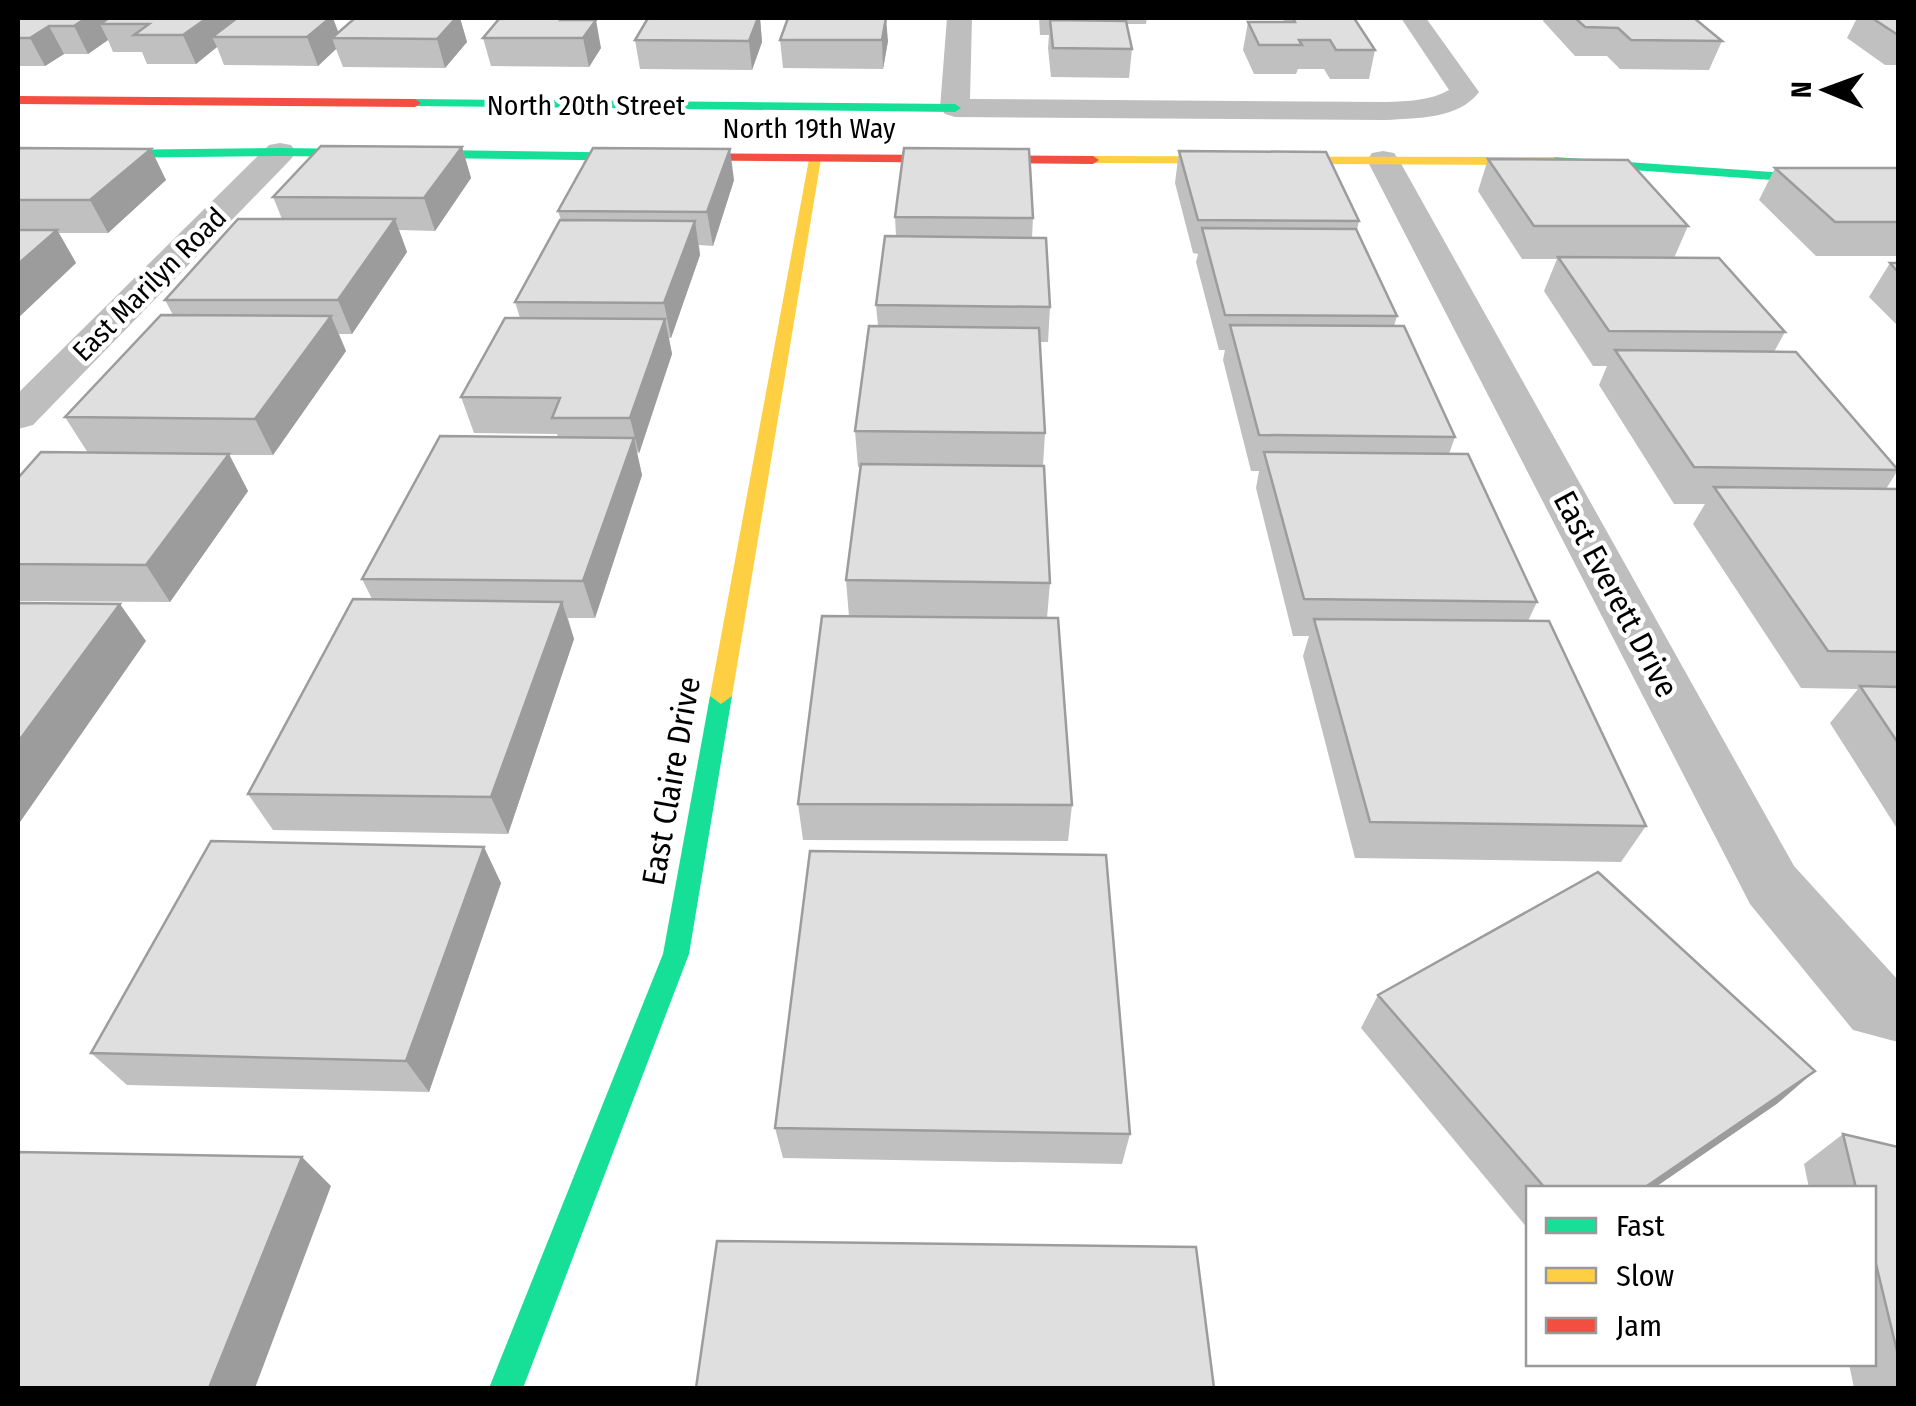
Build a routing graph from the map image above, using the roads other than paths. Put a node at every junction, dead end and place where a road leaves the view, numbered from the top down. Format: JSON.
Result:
{"nodes":[{"id":1,"x":959,"y":18,"type":"edge"},
{"id":2,"x":1412,"y":18,"type":"edge"},
{"id":3,"x":18,"y":100,"type":"edge"},
{"id":4,"x":956,"y":108,"type":"junction"},
{"id":5,"x":280,"y":152,"type":"junction"},
{"id":6,"x":18,"y":155,"type":"edge"},
{"id":7,"x":815,"y":160,"type":"junction"},
{"id":8,"x":1384,"y":160,"type":"junction"},
{"id":9,"x":1898,"y":177,"type":"edge"},
{"id":10,"x":18,"y":416,"type":"edge"},
{"id":11,"x":1888,"y":1010,"type":"edge"},
{"id":12,"x":506,"y":1388,"type":"edge"}],
"edges":[{"from":1,"to":4,"type":"street"},
{"from":2,"to":4,"type":"street","name":"North 20th Street"},
{"from":3,"to":4,"type":"street","name":"North 20th Street"},
{"from":5,"to":6,"type":"street","name":"North 19th Way"},
{"from":5,"to":7,"type":"street","name":"North 19th Way"},
{"from":5,"to":10,"type":"street","name":"East Marilyn Road"},
{"from":7,"to":8,"type":"street","name":"North 19th Way"},
{"from":7,"to":12,"type":"street","name":"East Claire Drive"},
{"from":8,"to":9,"type":"street","name":"North 19th Way"},
{"from":8,"to":11,"type":"street","name":"East Everett Drive"}]}
